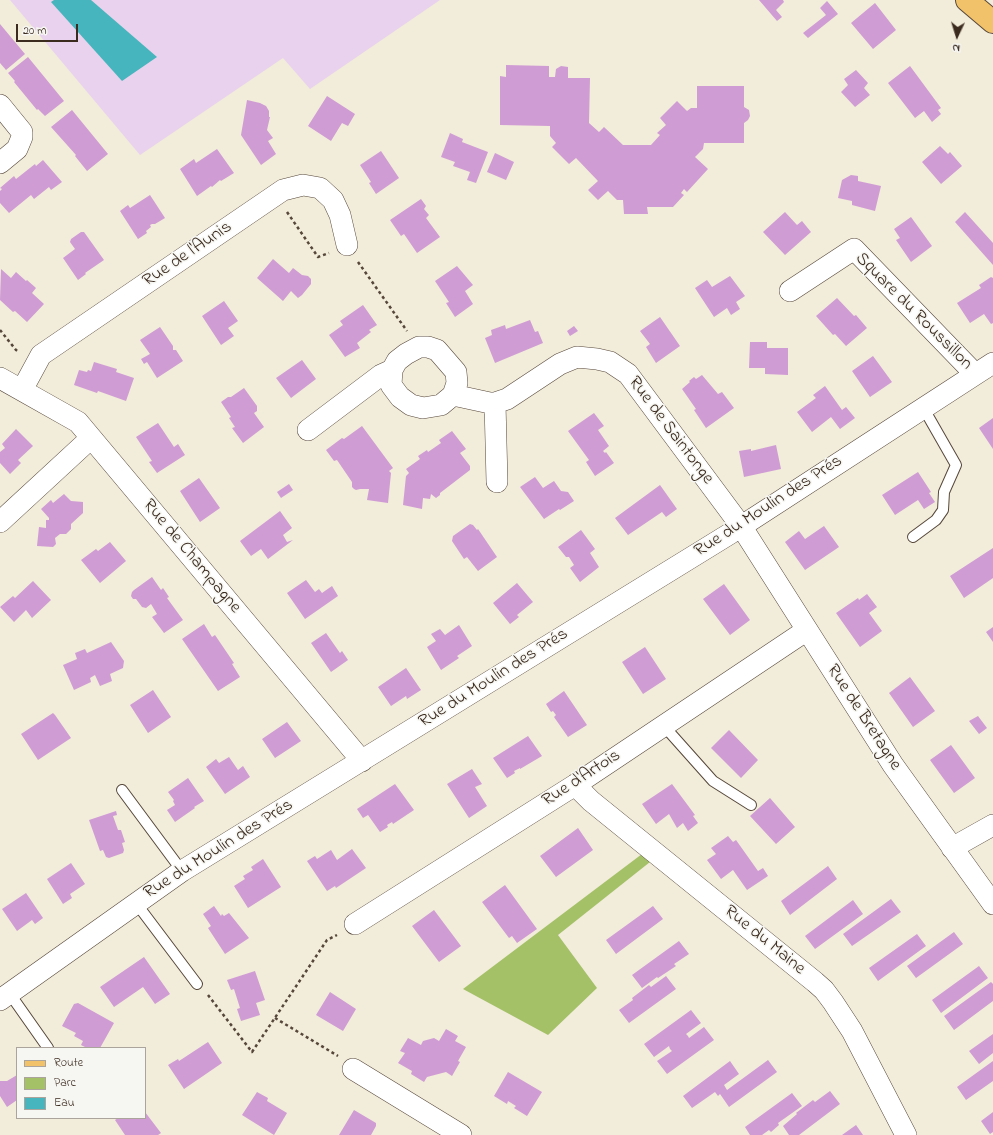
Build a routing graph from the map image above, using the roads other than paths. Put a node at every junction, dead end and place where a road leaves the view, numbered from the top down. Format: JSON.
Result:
{"nodes":[{"id":1,"x":967,"y":0,"type":"edge"},
{"id":2,"x":993,"y":22,"type":"edge"},
{"id":3,"x":0,"y":105,"type":"edge"},
{"id":4,"x":0,"y":163,"type":"edge"},
{"id":5,"x":347,"y":245,"type":"road end"},
{"id":6,"x":790,"y":291,"type":"dead end"},
{"id":7,"x":993,"y":363,"type":"edge"},
{"id":8,"x":392,"y":370,"type":"junction"},
{"id":9,"x":976,"y":374,"type":"junction"},
{"id":10,"x":0,"y":378,"type":"edge"},
{"id":11,"x":22,"y":390,"type":"junction"},
{"id":12,"x":453,"y":396,"type":"junction"},
{"id":13,"x":495,"y":403,"type":"junction"},
{"id":14,"x":924,"y":408,"type":"junction"},
{"id":15,"x":308,"y":430,"type":"dead end"},
{"id":16,"x":91,"y":438,"type":"junction"},
{"id":17,"x":497,"y":482,"type":"dead end"},
{"id":18,"x":0,"y":522,"type":"edge"},
{"id":19,"x":741,"y":526,"type":"junction"},
{"id":20,"x":913,"y":537,"type":"dead end"},
{"id":21,"x":807,"y":630,"type":"junction"},
{"id":22,"x":664,"y":726,"type":"junction"},
{"id":23,"x":362,"y":761,"type":"junction"},
{"id":24,"x":575,"y":785,"type":"junction"},
{"id":25,"x":122,"y":790,"type":"dead end"},
{"id":26,"x":751,"y":805,"type":"dead end"},
{"id":27,"x":993,"y":825,"type":"edge"},
{"id":28,"x":952,"y":848,"type":"junction"},
{"id":29,"x":182,"y":871,"type":"junction"},
{"id":30,"x":136,"y":903,"type":"junction"},
{"id":31,"x":993,"y":904,"type":"edge"},
{"id":32,"x":355,"y":924,"type":"road end"},
{"id":33,"x":197,"y":984,"type":"road end"},
{"id":34,"x":3,"y":992,"type":"edge"},
{"id":35,"x":47,"y":1047,"type":"edge"},
{"id":36,"x":353,"y":1069,"type":"road end"},
{"id":37,"x":461,"y":1135,"type":"edge"},
{"id":38,"x":906,"y":1135,"type":"edge"}],
"edges":[{"from":1,"to":2,"type":"main road"},
{"from":3,"to":4,"type":"street"},
{"from":5,"to":11,"type":"street","name":"Rue de l'Aunis"},
{"from":6,"to":9,"type":"street","name":"Square du Roussillon"},
{"from":7,"to":9,"type":"street","name":"Rue du Moulin des Prés"},
{"from":8,"to":12,"type":"street"},
{"from":8,"to":12,"type":"street"},
{"from":8,"to":15,"type":"street"},
{"from":9,"to":14,"type":"street","name":"Rue du Moulin des Prés"},
{"from":10,"to":11,"type":"street","name":"Rue de Champagne"},
{"from":11,"to":16,"type":"street","name":"Rue de Champagne"},
{"from":12,"to":13,"type":"street"},
{"from":13,"to":17,"type":"street"},
{"from":13,"to":19,"type":"street","name":"Rue de Saintonge"},
{"from":14,"to":19,"type":"street","name":"Rue du Moulin des Prés"},
{"from":14,"to":20,"type":"lane"},
{"from":16,"to":18,"type":"street"},
{"from":16,"to":23,"type":"street","name":"Rue de Champagne"},
{"from":19,"to":21,"type":"street","name":"Rue de Bretagne"},
{"from":19,"to":23,"type":"street","name":"Rue du Moulin des Prés"},
{"from":21,"to":22,"type":"street","name":"Rue d'Artois"},
{"from":21,"to":28,"type":"street","name":"Rue de Bretagne"},
{"from":22,"to":24,"type":"street","name":"Rue d'Artois"},
{"from":22,"to":26,"type":"lane"},
{"from":23,"to":29,"type":"street","name":"Rue du Moulin des Prés"},
{"from":24,"to":32,"type":"street","name":"Rue d'Artois"},
{"from":24,"to":38,"type":"street","name":"Rue du Maine"},
{"from":25,"to":29,"type":"lane"},
{"from":27,"to":28,"type":"street"},
{"from":28,"to":31,"type":"street","name":"Rue de Bretagne"},
{"from":29,"to":30,"type":"street","name":"Rue du Moulin des Prés"},
{"from":30,"to":33,"type":"lane"},
{"from":30,"to":34,"type":"street","name":"Rue du Moulin des Prés"},
{"from":34,"to":35,"type":"lane"},
{"from":36,"to":37,"type":"street"}]}
